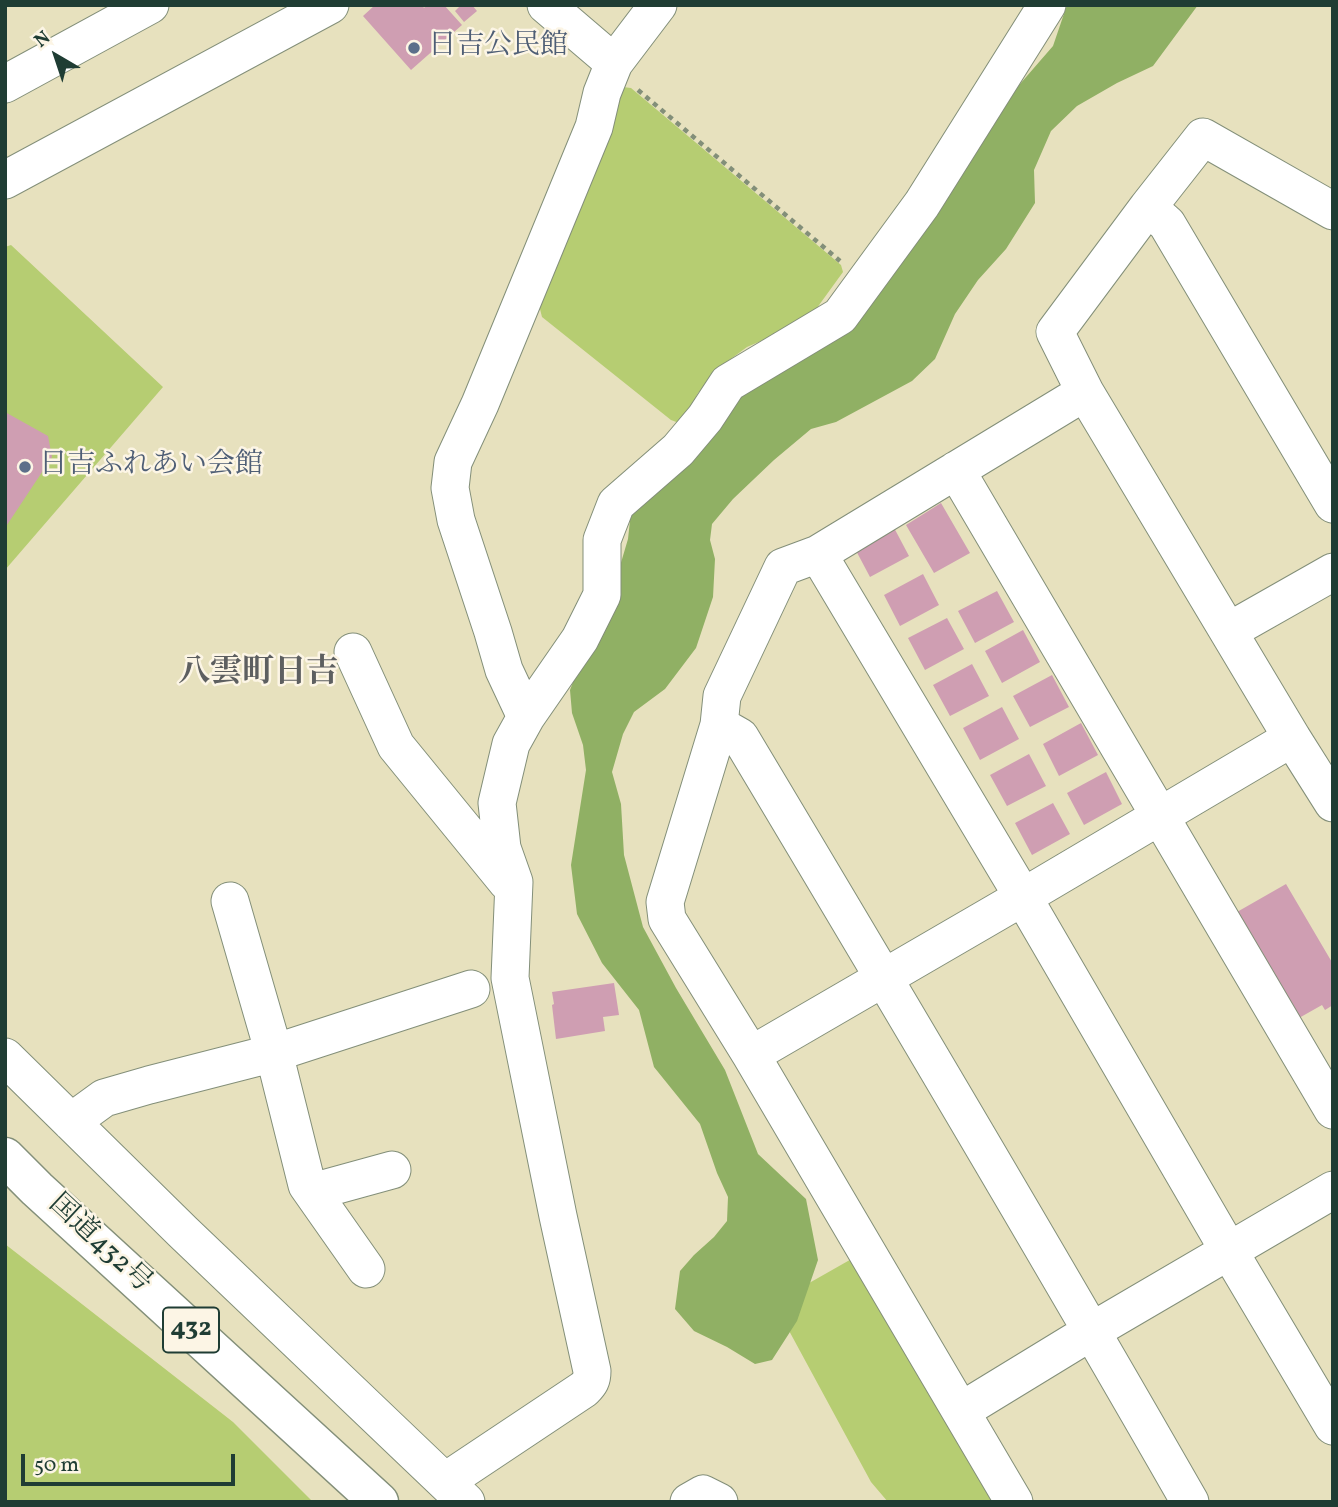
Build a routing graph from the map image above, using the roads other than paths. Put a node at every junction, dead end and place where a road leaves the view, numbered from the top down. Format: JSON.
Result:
{"nodes":[{"id":1,"x":150,"y":5,"type":"edge"},
{"id":2,"x":330,"y":5,"type":"edge"},
{"id":3,"x":546,"y":5,"type":"edge"},
{"id":4,"x":658,"y":5,"type":"edge"},
{"id":5,"x":1043,"y":7,"type":"edge"},
{"id":6,"x":613,"y":66,"type":"junction"},
{"id":7,"x":5,"y":84,"type":"edge"},
{"id":8,"x":5,"y":180,"type":"edge"},
{"id":9,"x":1148,"y":207,"type":"junction"},
{"id":10,"x":1333,"y":211,"type":"edge"},
{"id":11,"x":1085,"y":392,"type":"junction"},
{"id":12,"x":956,"y":470,"type":"junction"},
{"id":13,"x":1333,"y":504,"type":"edge"},
{"id":14,"x":818,"y":554,"type":"junction"},
{"id":15,"x":1333,"y":572,"type":"edge"},
{"id":16,"x":1229,"y":631,"type":"junction"},
{"id":17,"x":353,"y":652,"type":"dead end"},
{"id":18,"x":526,"y":717,"type":"junction"},
{"id":19,"x":719,"y":725,"type":"junction"},
{"id":20,"x":1292,"y":738,"type":"junction"},
{"id":21,"x":1333,"y":803,"type":"edge"},
{"id":22,"x":1160,"y":815,"type":"junction"},
{"id":23,"x":513,"y":889,"type":"junction"},
{"id":24,"x":1023,"y":897,"type":"junction"},
{"id":25,"x":230,"y":901,"type":"dead end"},
{"id":26,"x":884,"y":978,"type":"junction"},
{"id":27,"x":471,"y":989,"type":"dead end"},
{"id":28,"x":274,"y":1053,"type":"junction"},
{"id":29,"x":751,"y":1055,"type":"junction"},
{"id":30,"x":5,"y":1057,"type":"edge"},
{"id":31,"x":1333,"y":1111,"type":"edge"},
{"id":32,"x":71,"y":1122,"type":"junction"},
{"id":33,"x":5,"y":1157,"type":"edge"},
{"id":34,"x":391,"y":1170,"type":"dead end"},
{"id":35,"x":1333,"y":1190,"type":"edge"},
{"id":36,"x":312,"y":1192,"type":"junction"},
{"id":37,"x":1229,"y":1251,"type":"junction"},
{"id":38,"x":366,"y":1269,"type":"dead end"},
{"id":39,"x":1092,"y":1331,"type":"junction"},
{"id":40,"x":961,"y":1411,"type":"junction"},
{"id":41,"x":1333,"y":1426,"type":"edge"},
{"id":42,"x":456,"y":1492,"type":"edge"},
{"id":43,"x":379,"y":1502,"type":"edge"},
{"id":44,"x":689,"y":1502,"type":"edge"},
{"id":45,"x":719,"y":1502,"type":"edge"},
{"id":46,"x":1014,"y":1502,"type":"edge"},
{"id":47,"x":1190,"y":1502,"type":"edge"}],
"edges":[{"from":1,"to":7,"type":"street"},
{"from":2,"to":8,"type":"street"},
{"from":3,"to":6,"type":"street"},
{"from":4,"to":6,"type":"street"},
{"from":5,"to":18,"type":"street"},
{"from":6,"to":18,"type":"street"},
{"from":9,"to":10,"type":"street"},
{"from":9,"to":11,"type":"street"},
{"from":9,"to":13,"type":"street"},
{"from":11,"to":12,"type":"street"},
{"from":11,"to":16,"type":"street"},
{"from":12,"to":14,"type":"street"},
{"from":12,"to":22,"type":"street"},
{"from":14,"to":19,"type":"street"},
{"from":14,"to":24,"type":"street"},
{"from":15,"to":16,"type":"street"},
{"from":16,"to":20,"type":"street"},
{"from":17,"to":23,"type":"street"},
{"from":18,"to":23,"type":"street"},
{"from":19,"to":26,"type":"street"},
{"from":19,"to":29,"type":"street"},
{"from":20,"to":21,"type":"street"},
{"from":20,"to":22,"type":"street"},
{"from":22,"to":24,"type":"street"},
{"from":22,"to":31,"type":"street"},
{"from":23,"to":42,"type":"street"},
{"from":24,"to":26,"type":"street"},
{"from":24,"to":37,"type":"street"},
{"from":25,"to":28,"type":"street"},
{"from":26,"to":29,"type":"street"},
{"from":26,"to":39,"type":"street"},
{"from":27,"to":28,"type":"street"},
{"from":28,"to":32,"type":"street"},
{"from":28,"to":36,"type":"street"},
{"from":29,"to":40,"type":"street"},
{"from":30,"to":32,"type":"street"},
{"from":32,"to":42,"type":"street"},
{"from":33,"to":43,"type":"highway","name":"国道432号","number":"432"},
{"from":34,"to":36,"type":"street"},
{"from":35,"to":37,"type":"street"},
{"from":36,"to":38,"type":"street"},
{"from":37,"to":39,"type":"street"},
{"from":37,"to":41,"type":"street"},
{"from":39,"to":40,"type":"street"},
{"from":39,"to":47,"type":"street"},
{"from":40,"to":46,"type":"street"},
{"from":44,"to":45,"type":"street"}]}
